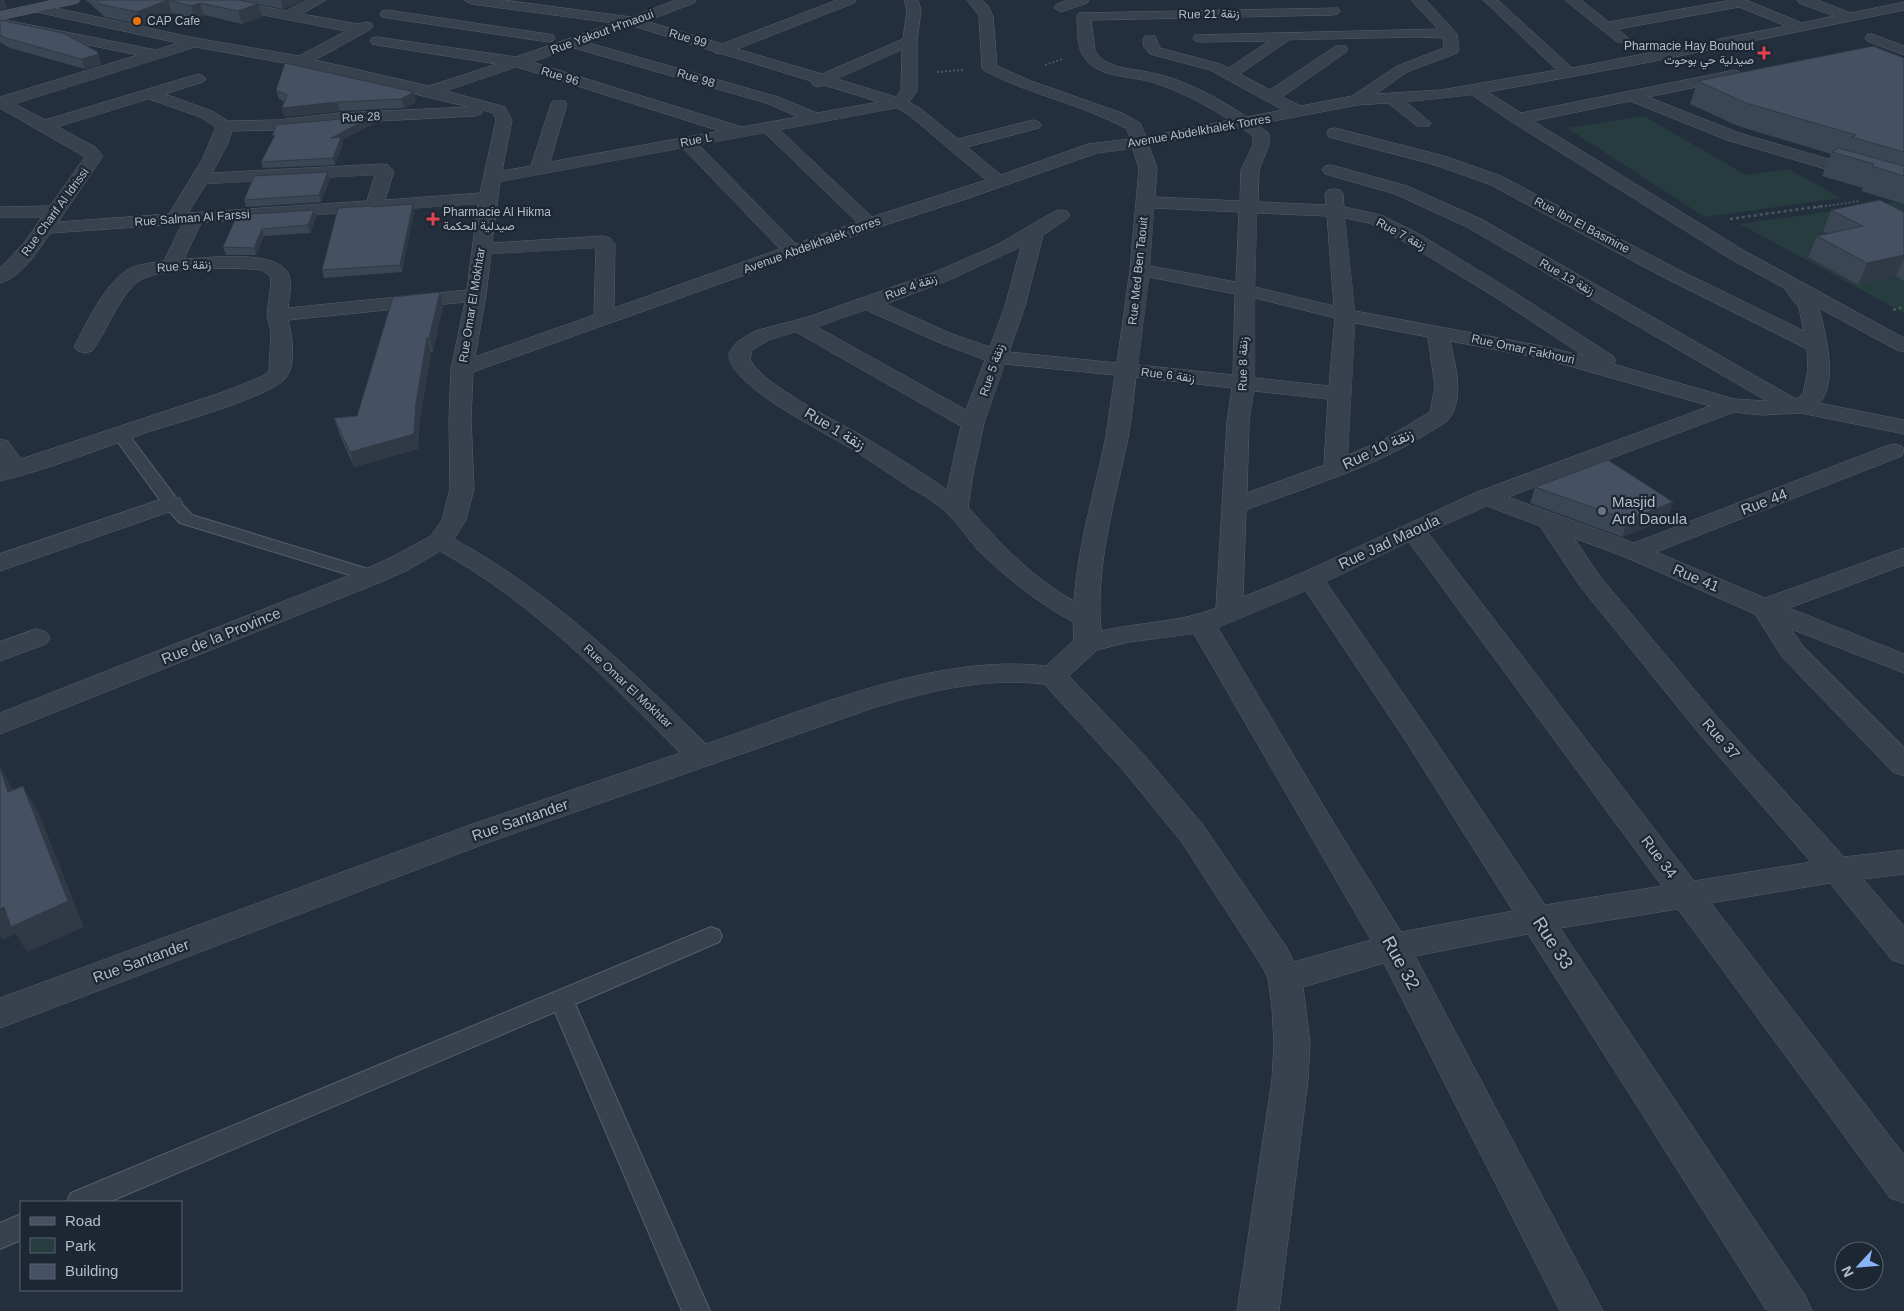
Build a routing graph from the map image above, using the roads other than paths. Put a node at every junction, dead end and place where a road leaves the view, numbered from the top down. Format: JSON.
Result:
{"nodes":[{"id":1,"x":73,"y":0,"type":"edge"},
{"id":2,"x":210,"y":0,"type":"edge"},
{"id":3,"x":319,"y":0,"type":"edge"},
{"id":4,"x":471,"y":0,"type":"edge"},
{"id":5,"x":646,"y":0,"type":"edge"},
{"id":6,"x":849,"y":0,"type":"edge"},
{"id":7,"x":910,"y":0,"type":"edge"},
{"id":8,"x":974,"y":0,"type":"edge"},
{"id":9,"x":1082,"y":0,"type":"edge"},
{"id":10,"x":1286,"y":0,"type":"edge"},
{"id":11,"x":1418,"y":0,"type":"edge"},
{"id":12,"x":1804,"y":0,"type":"edge"},
{"id":13,"x":1857,"y":0,"type":"edge"},
{"id":14,"x":1491,"y":1,"type":"edge"},
{"id":15,"x":1512,"y":1,"type":"edge"},
{"id":16,"x":1578,"y":1,"type":"edge"},
{"id":17,"x":684,"y":2,"type":"edge"},
{"id":18,"x":1737,"y":2,"type":"edge"},
{"id":19,"x":1657,"y":3,"type":"dead end"},
{"id":20,"x":404,"y":5,"type":"dead end"},
{"id":21,"x":1904,"y":6,"type":"edge"},
{"id":22,"x":37,"y":8,"type":"junction"},
{"id":23,"x":1061,"y":8,"type":"dead end"},
{"id":24,"x":1884,"y":10,"type":"junction"},
{"id":25,"x":387,"y":14,"type":"junction"},
{"id":26,"x":1682,"y":14,"type":"junction"},
{"id":27,"x":0,"y":16,"type":"edge"},
{"id":28,"x":287,"y":16,"type":"junction"},
{"id":29,"x":1850,"y":17,"type":"junction"},
{"id":30,"x":632,"y":21,"type":"junction"},
{"id":31,"x":1371,"y":21,"type":"dead end"},
{"id":32,"x":0,"y":23,"type":"edge"},
{"id":33,"x":1607,"y":27,"type":"junction"},
{"id":34,"x":1801,"y":27,"type":"junction"},
{"id":35,"x":360,"y":29,"type":"junction"},
{"id":36,"x":1418,"y":33,"type":"junction"},
{"id":37,"x":1450,"y":34,"type":"junction"},
{"id":38,"x":1286,"y":36,"type":"junction"},
{"id":39,"x":548,"y":38,"type":"dead end"},
{"id":40,"x":1200,"y":38,"type":"dead end"},
{"id":41,"x":1872,"y":38,"type":"dead end"},
{"id":42,"x":1150,"y":39,"type":"dead end"},
{"id":43,"x":377,"y":41,"type":"dead end"},
{"id":44,"x":910,"y":41,"type":"junction"},
{"id":45,"x":195,"y":42,"type":"junction"},
{"id":46,"x":574,"y":43,"type":"junction"},
{"id":47,"x":724,"y":49,"type":"junction"},
{"id":48,"x":1341,"y":49,"type":"dead end"},
{"id":49,"x":1904,"y":50,"type":"edge"},
{"id":50,"x":156,"y":54,"type":"junction"},
{"id":51,"x":706,"y":56,"type":"dead end"},
{"id":52,"x":1645,"y":59,"type":"junction"},
{"id":53,"x":301,"y":61,"type":"junction"},
{"id":54,"x":516,"y":62,"type":"junction"},
{"id":55,"x":681,"y":69,"type":"junction"},
{"id":56,"x":1751,"y":72,"type":"edge"},
{"id":57,"x":1569,"y":73,"type":"junction"},
{"id":58,"x":1229,"y":75,"type":"junction"},
{"id":59,"x":198,"y":79,"type":"dead end"},
{"id":60,"x":825,"y":79,"type":"junction"},
{"id":61,"x":1475,"y":90,"type":"junction"},
{"id":62,"x":430,"y":91,"type":"junction"},
{"id":63,"x":150,"y":94,"type":"junction"},
{"id":64,"x":1634,"y":96,"type":"junction"},
{"id":65,"x":628,"y":97,"type":"junction"},
{"id":66,"x":1272,"y":97,"type":"junction"},
{"id":67,"x":1390,"y":97,"type":"junction"},
{"id":68,"x":772,"y":100,"type":"junction"},
{"id":69,"x":1357,"y":100,"type":"junction"},
{"id":70,"x":0,"y":102,"type":"edge"},
{"id":71,"x":899,"y":103,"type":"junction"},
{"id":72,"x":558,"y":104,"type":"dead end"},
{"id":73,"x":1317,"y":108,"type":"junction"},
{"id":74,"x":499,"y":110,"type":"junction"},
{"id":75,"x":1299,"y":112,"type":"junction"},
{"id":76,"x":815,"y":118,"type":"junction"},
{"id":77,"x":1518,"y":119,"type":"junction"},
{"id":78,"x":1246,"y":123,"type":"junction"},
{"id":79,"x":1423,"y":124,"type":"dead end"},
{"id":80,"x":1033,"y":125,"type":"dead end"},
{"id":81,"x":44,"y":126,"type":"junction"},
{"id":82,"x":224,"y":126,"type":"junction"},
{"id":83,"x":767,"y":126,"type":"junction"},
{"id":84,"x":739,"y":131,"type":"junction"},
{"id":85,"x":1335,"y":132,"type":"junction"},
{"id":86,"x":687,"y":142,"type":"junction"},
{"id":87,"x":1141,"y":143,"type":"junction"},
{"id":88,"x":954,"y":145,"type":"junction"},
{"id":89,"x":539,"y":169,"type":"junction"},
{"id":90,"x":1331,"y":170,"type":"junction"},
{"id":91,"x":200,"y":179,"type":"junction"},
{"id":92,"x":998,"y":181,"type":"junction"},
{"id":93,"x":1904,"y":187,"type":"edge"},
{"id":94,"x":491,"y":188,"type":"junction"},
{"id":95,"x":1144,"y":202,"type":"junction"},
{"id":96,"x":374,"y":206,"type":"junction"},
{"id":97,"x":1248,"y":207,"type":"junction"},
{"id":98,"x":55,"y":211,"type":"junction"},
{"id":99,"x":1336,"y":211,"type":"junction"},
{"id":100,"x":0,"y":212,"type":"edge"},
{"id":101,"x":1061,"y":215,"type":"dead end"},
{"id":102,"x":194,"y":218,"type":"junction"},
{"id":103,"x":175,"y":219,"type":"junction"},
{"id":104,"x":869,"y":224,"type":"junction"},
{"id":105,"x":45,"y":228,"type":"junction"},
{"id":106,"x":1034,"y":234,"type":"junction"},
{"id":107,"x":482,"y":249,"type":"junction"},
{"id":108,"x":792,"y":252,"type":"junction"},
{"id":109,"x":172,"y":265,"type":"junction"},
{"id":110,"x":1140,"y":270,"type":"junction"},
{"id":111,"x":0,"y":277,"type":"edge"},
{"id":112,"x":1791,"y":284,"type":"junction"},
{"id":113,"x":1245,"y":290,"type":"junction"},
{"id":114,"x":476,"y":295,"type":"junction"},
{"id":115,"x":867,"y":303,"type":"junction"},
{"id":116,"x":278,"y":315,"type":"junction"},
{"id":117,"x":1346,"y":316,"type":"junction"},
{"id":118,"x":604,"y":319,"type":"junction"},
{"id":119,"x":800,"y":326,"type":"junction"},
{"id":120,"x":1438,"y":333,"type":"junction"},
{"id":121,"x":752,"y":340,"type":"joint"},
{"id":122,"x":1817,"y":346,"type":"junction"},
{"id":123,"x":1904,"y":346,"type":"edge"},
{"id":124,"x":85,"y":347,"type":"dead end"},
{"id":125,"x":997,"y":358,"type":"junction"},
{"id":126,"x":462,"y":369,"type":"junction"},
{"id":127,"x":1127,"y":370,"type":"junction"},
{"id":128,"x":1623,"y":373,"type":"junction"},
{"id":129,"x":1244,"y":384,"type":"junction"},
{"id":130,"x":1339,"y":394,"type":"junction"},
{"id":131,"x":1732,"y":405,"type":"junction"},
{"id":132,"x":1797,"y":406,"type":"junction"},
{"id":133,"x":973,"y":423,"type":"junction"},
{"id":134,"x":1904,"y":427,"type":"edge"},
{"id":135,"x":120,"y":434,"type":"junction"},
{"id":136,"x":0,"y":446,"type":"edge"},
{"id":137,"x":1894,"y":451,"type":"dead end"},
{"id":138,"x":1336,"y":468,"type":"junction"},
{"id":139,"x":8,"y":471,"type":"edge"},
{"id":140,"x":1486,"y":497,"type":"junction"},
{"id":141,"x":171,"y":503,"type":"junction"},
{"id":142,"x":1233,"y":506,"type":"junction"},
{"id":143,"x":956,"y":508,"type":"junction"},
{"id":144,"x":1549,"y":520,"type":"junction"},
{"id":145,"x":1413,"y":530,"type":"junction"},
{"id":146,"x":440,"y":542,"type":"junction"},
{"id":147,"x":1634,"y":552,"type":"junction"},
{"id":148,"x":1904,"y":556,"type":"edge"},
{"id":149,"x":0,"y":563,"type":"edge"},
{"id":150,"x":372,"y":576,"type":"junction"},
{"id":151,"x":1311,"y":579,"type":"junction"},
{"id":152,"x":1764,"y":608,"type":"junction"},
{"id":153,"x":1086,"y":618,"type":"junction"},
{"id":154,"x":1216,"y":620,"type":"junction"},
{"id":155,"x":36,"y":638,"type":"dead end"},
{"id":156,"x":1088,"y":643,"type":"junction"},
{"id":157,"x":0,"y":652,"type":"edge"},
{"id":158,"x":1904,"y":664,"type":"edge"},
{"id":159,"x":1052,"y":676,"type":"junction"},
{"id":160,"x":0,"y":724,"type":"edge"},
{"id":161,"x":702,"y":757,"type":"junction"},
{"id":162,"x":1904,"y":765,"type":"edge"},
{"id":163,"x":1904,"y":862,"type":"edge"},
{"id":164,"x":1837,"y":870,"type":"junction"},
{"id":165,"x":1688,"y":895,"type":"junction"},
{"id":166,"x":1537,"y":919,"type":"junction"},
{"id":167,"x":711,"y":936,"type":"dead end"},
{"id":168,"x":1393,"y":947,"type":"junction"},
{"id":169,"x":1904,"y":950,"type":"edge"},
{"id":170,"x":1285,"y":978,"type":"junction"},
{"id":171,"x":561,"y":999,"type":"junction"},
{"id":172,"x":0,"y":1013,"type":"edge"},
{"id":173,"x":1904,"y":1185,"type":"edge"},
{"id":174,"x":82,"y":1201,"type":"edge"},
{"id":175,"x":20,"y":1227,"type":"edge"},
{"id":176,"x":0,"y":1236,"type":"edge"},
{"id":177,"x":696,"y":1311,"type":"edge"},
{"id":178,"x":1258,"y":1311,"type":"edge"},
{"id":179,"x":1582,"y":1311,"type":"edge"},
{"id":180,"x":1791,"y":1311,"type":"edge"}],
"edges":[{"from":1,"to":22,"type":"main road"},
{"from":2,"to":28,"type":"street"},
{"from":3,"to":28,"type":"street"},
{"from":4,"to":30,"type":"street","name":"Rue 99"},
{"from":5,"to":17,"type":"street"},
{"from":6,"to":47,"type":"street"},
{"from":7,"to":44,"type":"street"},
{"from":8,"to":87,"type":"street","name":"Rue Med Ben Taouit"},
{"from":9,"to":23,"type":"street"},
{"from":10,"to":78,"type":"street","name":"Rue 21 زنقة"},
{"from":11,"to":37,"type":"street"},
{"from":12,"to":29,"type":"street"},
{"from":13,"to":24,"type":"street"},
{"from":14,"to":15,"type":"street"},
{"from":14,"to":57,"type":"street"},
{"from":16,"to":33,"type":"street"},
{"from":17,"to":30,"type":"street","name":"Rue Yakout H'maoui"},
{"from":18,"to":26,"type":"street"},
{"from":18,"to":34,"type":"street"},
{"from":19,"to":26,"type":"street"},
{"from":20,"to":25,"type":"street"},
{"from":21,"to":24,"type":"street","name":"Avenue Abdelkhalek Torres"},
{"from":22,"to":27,"type":"main road"},
{"from":22,"to":45,"type":"street"},
{"from":24,"to":29,"type":"street","name":"Avenue Abdelkhalek Torres"},
{"from":25,"to":35,"type":"street"},
{"from":25,"to":39,"type":"street"},
{"from":26,"to":33,"type":"street"},
{"from":28,"to":35,"type":"street"},
{"from":29,"to":34,"type":"street","name":"Avenue Abdelkhalek Torres"},
{"from":30,"to":46,"type":"street","name":"Rue Yakout H'maoui"},
{"from":30,"to":47,"type":"street","name":"Rue 99"},
{"from":31,"to":36,"type":"street"},
{"from":32,"to":50,"type":"street"},
{"from":33,"to":52,"type":"street"},
{"from":34,"to":52,"type":"street","name":"Avenue Abdelkhalek Torres"},
{"from":35,"to":53,"type":"street"},
{"from":36,"to":37,"type":"street"},
{"from":36,"to":38,"type":"street"},
{"from":37,"to":69,"type":"street"},
{"from":38,"to":40,"type":"street"},
{"from":38,"to":58,"type":"street"},
{"from":41,"to":49,"type":"street"},
{"from":42,"to":58,"type":"street"},
{"from":43,"to":54,"type":"street","name":"Rue 96"},
{"from":44,"to":60,"type":"street"},
{"from":44,"to":71,"type":"street"},
{"from":45,"to":50,"type":"street"},
{"from":45,"to":53,"type":"street"},
{"from":46,"to":54,"type":"street","name":"Rue Yakout H'maoui"},
{"from":46,"to":55,"type":"street","name":"Rue 98"},
{"from":47,"to":51,"type":"street"},
{"from":47,"to":60,"type":"street","name":"Rue 99"},
{"from":48,"to":66,"type":"street"},
{"from":50,"to":70,"type":"street"},
{"from":52,"to":57,"type":"street","name":"Avenue Abdelkhalek Torres"},
{"from":53,"to":62,"type":"street"},
{"from":54,"to":62,"type":"street","name":"Rue Yakout H'maoui"},
{"from":54,"to":65,"type":"street","name":"Rue 96"},
{"from":55,"to":65,"type":"street"},
{"from":55,"to":68,"type":"street","name":"Rue 98"},
{"from":56,"to":64,"type":"street"},
{"from":57,"to":61,"type":"street","name":"Avenue Abdelkhalek Torres"},
{"from":58,"to":66,"type":"street"},
{"from":59,"to":63,"type":"street"},
{"from":60,"to":68,"type":"street"},
{"from":60,"to":71,"type":"street","name":"Rue 99"},
{"from":61,"to":67,"type":"street","name":"Avenue Abdelkhalek Torres"},
{"from":61,"to":77,"type":"street"},
{"from":62,"to":74,"type":"street"},
{"from":63,"to":81,"type":"street"},
{"from":63,"to":82,"type":"street"},
{"from":64,"to":77,"type":"street"},
{"from":64,"to":93,"type":"street"},
{"from":65,"to":84,"type":"street","name":"Rue 96"},
{"from":66,"to":75,"type":"street"},
{"from":67,"to":69,"type":"street","name":"Avenue Abdelkhalek Torres"},
{"from":67,"to":79,"type":"street"},
{"from":68,"to":76,"type":"street","name":"Rue 98"},
{"from":69,"to":73,"type":"street","name":"Avenue Abdelkhalek Torres"},
{"from":70,"to":81,"type":"street","name":"Rue Charif Al Idrissi"},
{"from":71,"to":76,"type":"street","name":"Rue L"},
{"from":71,"to":88,"type":"street","name":"Rue 99"},
{"from":72,"to":89,"type":"street"},
{"from":73,"to":75,"type":"street","name":"Avenue Abdelkhalek Torres"},
{"from":73,"to":85,"type":"street"},
{"from":74,"to":82,"type":"street","name":"Rue 28"},
{"from":74,"to":94,"type":"street","name":"Rue Omar El Mokhtar"},
{"from":75,"to":78,"type":"street","name":"Avenue Abdelkhalek Torres"},
{"from":76,"to":83,"type":"street","name":"Rue L"},
{"from":77,"to":112,"type":"street"},
{"from":78,"to":87,"type":"street","name":"Avenue Abdelkhalek Torres"},
{"from":78,"to":97,"type":"street","name":"Rue 8 زنقة"},
{"from":80,"to":88,"type":"street"},
{"from":81,"to":98,"type":"street","name":"Rue Charif Al Idrissi"},
{"from":82,"to":91,"type":"street"},
{"from":83,"to":84,"type":"street","name":"Rue L"},
{"from":83,"to":104,"type":"street"},
{"from":84,"to":86,"type":"street","name":"Rue L"},
{"from":85,"to":90,"type":"street"},
{"from":85,"to":122,"type":"street","name":"Rue Ibn El Basmine"},
{"from":86,"to":89,"type":"street","name":"Rue L"},
{"from":86,"to":108,"type":"street"},
{"from":87,"to":92,"type":"street","name":"Avenue Abdelkhalek Torres"},
{"from":87,"to":95,"type":"street","name":"Rue Med Ben Taouit"},
{"from":88,"to":92,"type":"street","name":"Rue 99"},
{"from":89,"to":94,"type":"street","name":"Rue L"},
{"from":90,"to":99,"type":"street"},
{"from":90,"to":132,"type":"street","name":"Rue 13 زنقة"},
{"from":91,"to":96,"type":"street"},
{"from":91,"to":103,"type":"street"},
{"from":92,"to":104,"type":"street","name":"Avenue Abdelkhalek Torres"},
{"from":94,"to":96,"type":"street","name":"Rue Salman Al Farssi"},
{"from":94,"to":107,"type":"street","name":"Rue Omar El Mokhtar"},
{"from":95,"to":97,"type":"street","name":"Rue 7 زنقة"},
{"from":95,"to":110,"type":"street","name":"Rue Med Ben Taouit"},
{"from":96,"to":102,"type":"street","name":"Rue Salman Al Farssi"},
{"from":97,"to":99,"type":"street","name":"Rue 7 زنقة"},
{"from":97,"to":113,"type":"street","name":"Rue 8 زنقة"},
{"from":98,"to":100,"type":"street"},
{"from":98,"to":105,"type":"street","name":"Rue Charif Al Idrissi"},
{"from":99,"to":117,"type":"street"},
{"from":99,"to":128,"type":"street","name":"Rue 7 زنقة"},
{"from":101,"to":106,"type":"street","name":"Rue 4 زنقة"},
{"from":102,"to":103,"type":"street","name":"Rue Salman Al Farssi"},
{"from":102,"to":109,"type":"street"},
{"from":103,"to":105,"type":"street","name":"Rue Salman Al Farssi"},
{"from":104,"to":108,"type":"street","name":"Avenue Abdelkhalek Torres"},
{"from":105,"to":111,"type":"street","name":"Rue Charif Al Idrissi"},
{"from":106,"to":115,"type":"street","name":"Rue 4 زنقة"},
{"from":106,"to":125,"type":"street","name":"Rue 5 زنقة"},
{"from":107,"to":114,"type":"street","name":"Rue Omar El Mokhtar"},
{"from":107,"to":118,"type":"street"},
{"from":108,"to":118,"type":"street","name":"Avenue Abdelkhalek Torres"},
{"from":109,"to":116,"type":"street","name":"Rue 5 زنقة"},
{"from":109,"to":124,"type":"street","name":"Rue 5 زنقة"},
{"from":110,"to":113,"type":"street","name":"Rue Omar Fakhouri"},
{"from":110,"to":127,"type":"street","name":"Rue Med Ben Taouit"},
{"from":112,"to":122,"type":"street"},
{"from":112,"to":123,"type":"street"},
{"from":113,"to":117,"type":"street","name":"Rue Omar Fakhouri"},
{"from":113,"to":129,"type":"street","name":"Rue 8 زنقة"},
{"from":114,"to":116,"type":"street"},
{"from":114,"to":126,"type":"street","name":"Rue Omar El Mokhtar"},
{"from":115,"to":119,"type":"street","name":"Rue 4 زنقة"},
{"from":115,"to":125,"type":"street","name":"Rue 6 زنقة"},
{"from":116,"to":135,"type":"street","name":"Rue 5 زنقة"},
{"from":117,"to":120,"type":"street","name":"Rue Omar Fakhouri"},
{"from":117,"to":130,"type":"street"},
{"from":118,"to":126,"type":"street","name":"Avenue Abdelkhalek Torres"},
{"from":119,"to":121,"type":"street","name":"Rue 4 زنقة"},
{"from":119,"to":133,"type":"street"},
{"from":120,"to":128,"type":"street","name":"Rue Omar Fakhouri"},
{"from":120,"to":138,"type":"street","name":"Rue 10 زنقة"},
{"from":121,"to":143,"type":"street","name":"Rue 1 زنقة"},
{"from":122,"to":132,"type":"street"},
{"from":125,"to":127,"type":"street","name":"Rue 6 زنقة"},
{"from":125,"to":133,"type":"street","name":"Rue 5 زنقة"},
{"from":126,"to":146,"type":"street","name":"Rue Omar El Mokhtar"},
{"from":127,"to":129,"type":"street","name":"Rue 6 زنقة"},
{"from":127,"to":153,"type":"street","name":"Rue Med Ben Taouit"},
{"from":128,"to":131,"type":"street","name":"Rue Omar Fakhouri"},
{"from":129,"to":130,"type":"street","name":"Rue 6 زنقة"},
{"from":129,"to":142,"type":"street","name":"Rue 8 زنقة"},
{"from":130,"to":138,"type":"street"},
{"from":131,"to":132,"type":"street","name":"Rue Omar Fakhouri"},
{"from":131,"to":140,"type":"street","name":"Rue Jad Maoula"},
{"from":132,"to":134,"type":"street","name":"Rue Omar Fakhouri"},
{"from":133,"to":143,"type":"street","name":"Rue 5 زنقة"},
{"from":135,"to":139,"type":"street"},
{"from":135,"to":141,"type":"lane"},
{"from":136,"to":139,"type":"street"},
{"from":137,"to":147,"type":"street","name":"Rue 44"},
{"from":138,"to":142,"type":"street","name":"Rue 10 زنقة"},
{"from":140,"to":144,"type":"street","name":"Rue 41"},
{"from":140,"to":145,"type":"street","name":"Rue Jad Maoula"},
{"from":141,"to":149,"type":"street"},
{"from":141,"to":150,"type":"lane"},
{"from":142,"to":154,"type":"street","name":"Rue 8 زنقة"},
{"from":143,"to":153,"type":"street"},
{"from":144,"to":147,"type":"street","name":"Rue 41"},
{"from":144,"to":164,"type":"street","name":"Rue 37"},
{"from":145,"to":151,"type":"street","name":"Rue Jad Maoula"},
{"from":145,"to":165,"type":"street","name":"Rue 34"},
{"from":146,"to":150,"type":"street","name":"Rue de la Province"},
{"from":146,"to":161,"type":"street","name":"Rue Omar El Mokhtar"},
{"from":147,"to":152,"type":"street","name":"Rue 41"},
{"from":148,"to":152,"type":"street"},
{"from":150,"to":160,"type":"street","name":"Rue de la Province"},
{"from":151,"to":154,"type":"street","name":"Rue Jad Maoula"},
{"from":151,"to":166,"type":"street","name":"Rue 33"},
{"from":152,"to":158,"type":"street","name":"Rue 41"},
{"from":152,"to":162,"type":"street"},
{"from":153,"to":156,"type":"street","name":"Rue Med Ben Taouit"},
{"from":154,"to":156,"type":"street","name":"Rue Jad Maoula"},
{"from":154,"to":168,"type":"street","name":"Rue 32"},
{"from":155,"to":157,"type":"street"},
{"from":156,"to":159,"type":"street","name":"Rue Jad Maoula"},
{"from":159,"to":161,"type":"street","name":"Rue Santander"},
{"from":159,"to":170,"type":"street"},
{"from":161,"to":172,"type":"street","name":"Rue Santander"},
{"from":163,"to":164,"type":"street"},
{"from":164,"to":165,"type":"street"},
{"from":164,"to":169,"type":"street","name":"Rue 37"},
{"from":165,"to":166,"type":"street"},
{"from":165,"to":173,"type":"street","name":"Rue 34"},
{"from":166,"to":168,"type":"street"},
{"from":166,"to":180,"type":"street","name":"Rue 33"},
{"from":167,"to":171,"type":"lane"},
{"from":168,"to":170,"type":"street"},
{"from":168,"to":179,"type":"street","name":"Rue 32"},
{"from":170,"to":178,"type":"street"},
{"from":171,"to":174,"type":"lane"},
{"from":171,"to":177,"type":"lane"},
{"from":175,"to":176,"type":"lane"}]}
